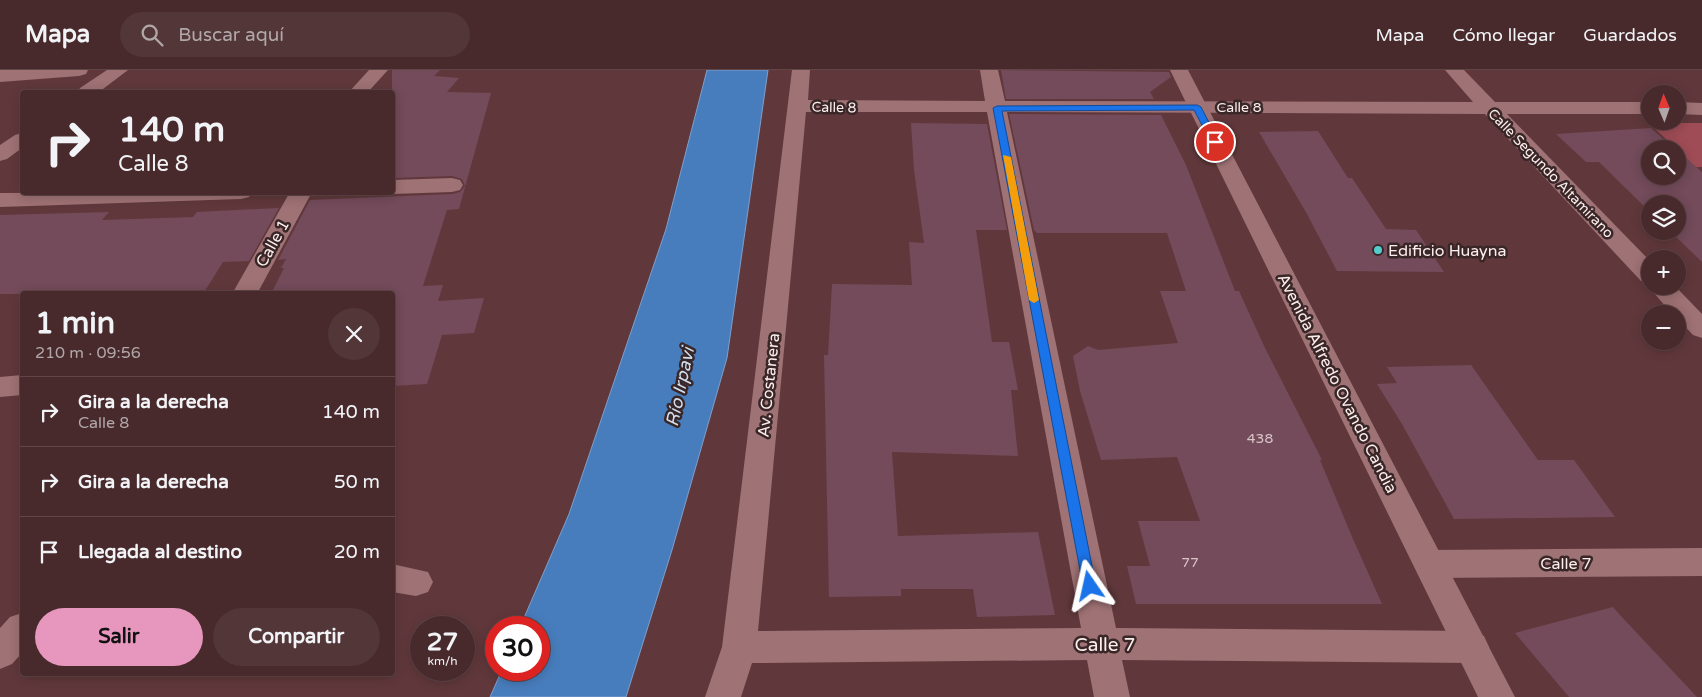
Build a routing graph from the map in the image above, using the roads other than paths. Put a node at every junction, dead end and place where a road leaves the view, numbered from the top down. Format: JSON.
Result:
{"nodes":[{"id":1,"x":79,"y":70,"type":"edge"},
{"id":2,"x":119,"y":70,"type":"edge"},
{"id":3,"x":379,"y":70,"type":"edge"},
{"id":4,"x":800,"y":70,"type":"edge"},
{"id":5,"x":989,"y":70,"type":"edge"},
{"id":6,"x":1179,"y":70,"type":"edge"},
{"id":7,"x":1454,"y":70,"type":"edge"},
{"id":8,"x":12,"y":73,"type":"edge"},
{"id":9,"x":90,"y":90,"type":"edge"},
{"id":10,"x":360,"y":90,"type":"edge"},
{"id":11,"x":798,"y":106,"type":"junction"},
{"id":12,"x":1197,"y":107,"type":"junction"},
{"id":13,"x":1488,"y":107,"type":"junction"},
{"id":14,"x":997,"y":108,"type":"junction"},
{"id":15,"x":1641,"y":108,"type":"edge"},
{"id":16,"x":1686,"y":108,"type":"edge"},
{"id":17,"x":1702,"y":109,"type":"edge"},
{"id":18,"x":20,"y":140,"type":"edge"},
{"id":19,"x":0,"y":155,"type":"edge"},
{"id":20,"x":452,"y":185,"type":"dead end"},
{"id":21,"x":395,"y":187,"type":"edge"},
{"id":22,"x":151,"y":195,"type":"edge"},
{"id":23,"x":299,"y":195,"type":"edge"},
{"id":24,"x":0,"y":200,"type":"edge"},
{"id":25,"x":1641,"y":267,"type":"edge"},
{"id":26,"x":246,"y":291,"type":"edge"},
{"id":27,"x":1669,"y":295,"type":"edge"},
{"id":28,"x":1702,"y":329,"type":"edge"},
{"id":29,"x":20,"y":385,"type":"edge"},
{"id":30,"x":0,"y":386,"type":"edge"},
{"id":31,"x":1702,"y":562,"type":"edge"},
{"id":32,"x":1430,"y":564,"type":"junction"},
{"id":33,"x":20,"y":630,"type":"edge"},
{"id":34,"x":1101,"y":644,"type":"junction"},
{"id":35,"x":739,"y":647,"type":"junction"},
{"id":36,"x":1472,"y":647,"type":"junction"},
{"id":37,"x":0,"y":653,"type":"edge"},
{"id":38,"x":723,"y":697,"type":"edge"},
{"id":39,"x":1112,"y":697,"type":"edge"},
{"id":40,"x":1497,"y":697,"type":"edge"}],
"edges":[{"from":1,"to":8,"type":"street"},
{"from":2,"to":9,"type":"street"},
{"from":3,"to":10,"type":"street"},
{"from":4,"to":11,"type":"street","name":"Av. Costanera"},
{"from":5,"to":14,"type":"street"},
{"from":6,"to":12,"type":"street","name":"Avenida Alfredo Ovando Candia"},
{"from":7,"to":13,"type":"street","name":"Calle Segundo Altamirano"},
{"from":11,"to":14,"type":"street","name":"Calle 8"},
{"from":11,"to":35,"type":"street","name":"Av. Costanera"},
{"from":12,"to":13,"type":"street","name":"Calle 8"},
{"from":12,"to":14,"type":"street","name":"Calle 8"},
{"from":12,"to":32,"type":"street","name":"Avenida Alfredo Ovando Candia"},
{"from":13,"to":15,"type":"street","name":"Calle 8"},
{"from":13,"to":25,"type":"street","name":"Calle Segundo Altamirano"},
{"from":14,"to":34,"type":"street"},
{"from":16,"to":17,"type":"street"},
{"from":18,"to":19,"type":"street"},
{"from":20,"to":21,"type":"street"},
{"from":22,"to":24,"type":"street"},
{"from":23,"to":26,"type":"street","name":"Calle 1"},
{"from":27,"to":28,"type":"street"},
{"from":29,"to":30,"type":"street"},
{"from":31,"to":32,"type":"street","name":"Calle 7"},
{"from":32,"to":36,"type":"street","name":"Avenida Alfredo Ovando Candia"},
{"from":33,"to":37,"type":"street"},
{"from":34,"to":35,"type":"street","name":"Calle 7"},
{"from":34,"to":36,"type":"street","name":"Calle 7"},
{"from":34,"to":39,"type":"street"},
{"from":35,"to":38,"type":"street","name":"Av. Costanera"},
{"from":36,"to":40,"type":"street","name":"Avenida Alfredo Ovando Candia"}]}
